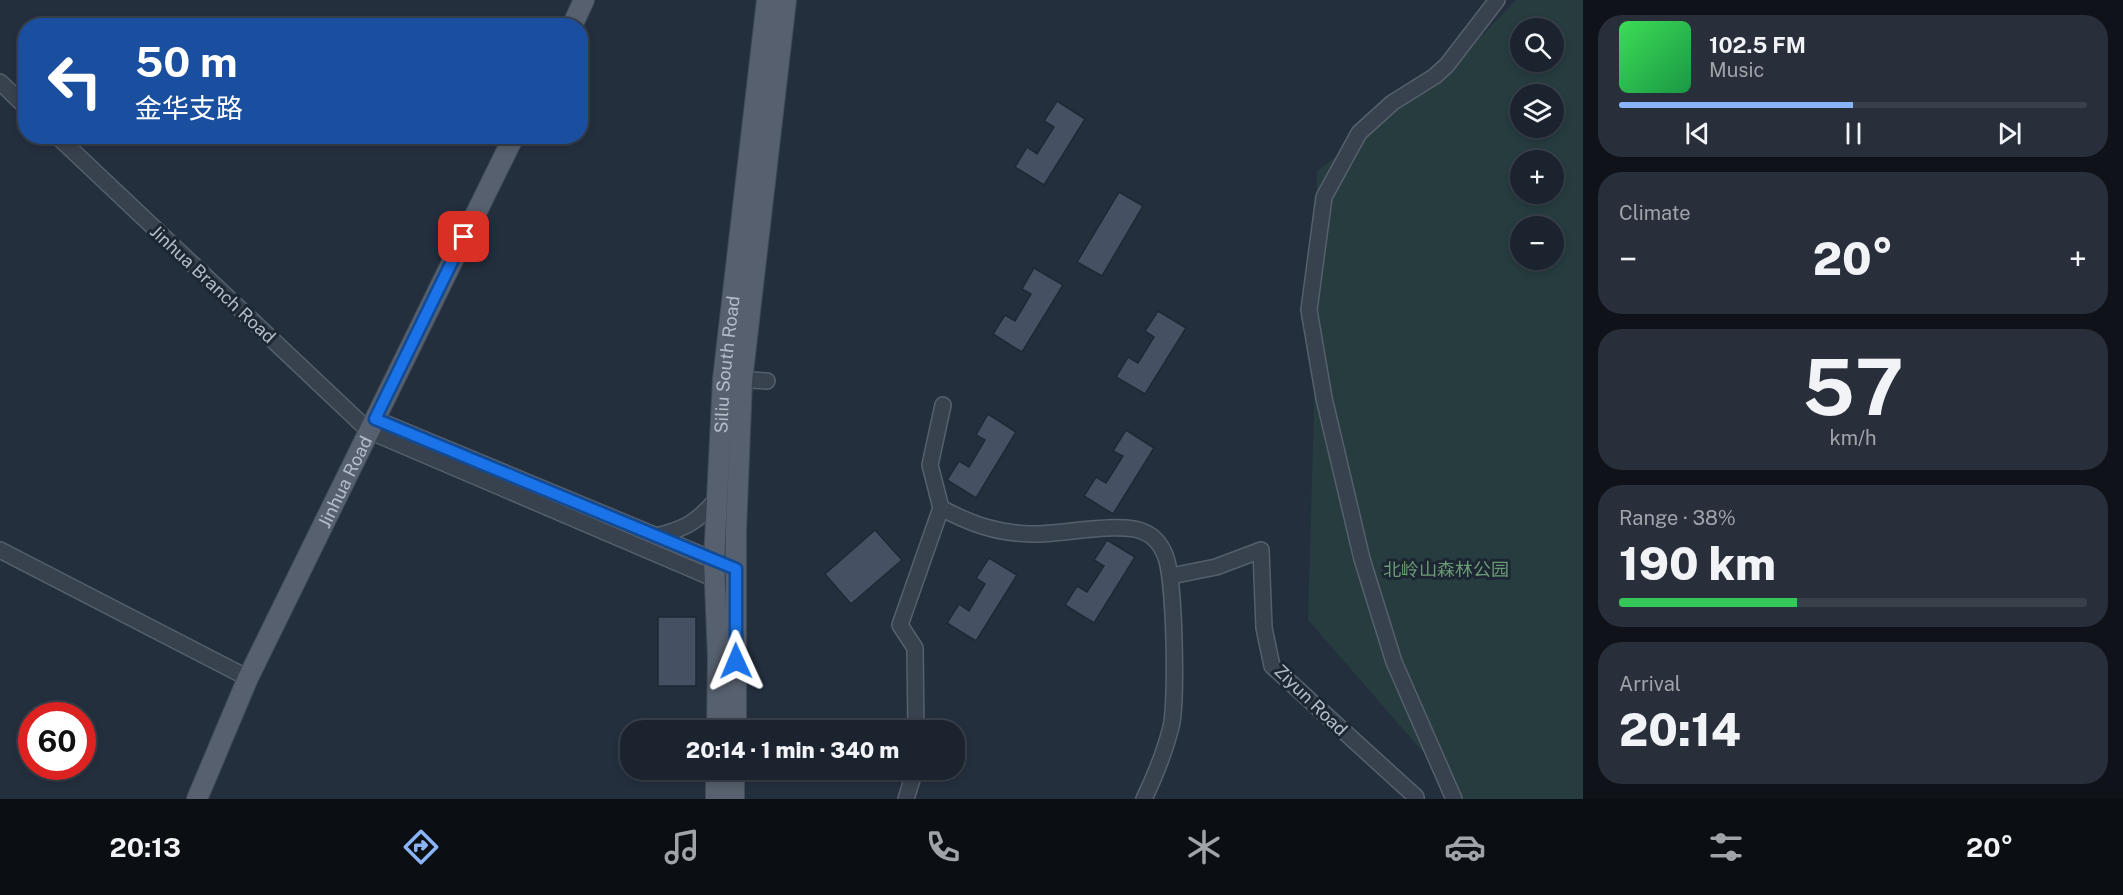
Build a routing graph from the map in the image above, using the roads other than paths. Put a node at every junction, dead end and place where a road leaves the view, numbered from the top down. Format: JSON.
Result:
{"nodes":[{"id":1,"x":584,"y":0,"type":"edge"},
{"id":2,"x":767,"y":0,"type":"edge"},
{"id":3,"x":786,"y":0,"type":"edge"},
{"id":4,"x":1497,"y":0,"type":"edge"},
{"id":5,"x":576,"y":18,"type":"edge"},
{"id":6,"x":0,"y":82,"type":"edge"},
{"id":7,"x":18,"y":99,"type":"edge"},
{"id":8,"x":66,"y":144,"type":"edge"},
{"id":9,"x":510,"y":144,"type":"edge"},
{"id":10,"x":732,"y":380,"type":"junction"},
{"id":11,"x":767,"y":381,"type":"dead end"},
{"id":12,"x":943,"y":405,"type":"dead end"},
{"id":13,"x":372,"y":425,"type":"junction"},
{"id":14,"x":716,"y":500,"type":"junction"},
{"id":15,"x":941,"y":508,"type":"junction"},
{"id":16,"x":656,"y":536,"type":"junction"},
{"id":17,"x":0,"y":550,"type":"edge"},
{"id":18,"x":714,"y":570,"type":"junction"},
{"id":19,"x":1171,"y":576,"type":"junction"},
{"id":20,"x":736,"y":578,"type":"junction"},
{"id":21,"x":248,"y":678,"type":"junction"},
{"id":22,"x":717,"y":720,"type":"edge"},
{"id":23,"x":735,"y":720,"type":"edge"},
{"id":24,"x":916,"y":720,"type":"edge"},
{"id":25,"x":716,"y":780,"type":"edge"},
{"id":26,"x":734,"y":780,"type":"edge"},
{"id":27,"x":912,"y":780,"type":"edge"},
{"id":28,"x":196,"y":799,"type":"edge"},
{"id":29,"x":716,"y":799,"type":"edge"},
{"id":30,"x":734,"y":799,"type":"edge"},
{"id":31,"x":906,"y":799,"type":"edge"},
{"id":32,"x":1144,"y":799,"type":"edge"},
{"id":33,"x":1416,"y":799,"type":"edge"},
{"id":34,"x":1454,"y":799,"type":"edge"}],
"edges":[{"from":1,"to":5,"type":"main road"},
{"from":2,"to":10,"type":"main road","name":"Siliu South Road"},
{"from":3,"to":10,"type":"main road","name":"Siliu South Road"},
{"from":4,"to":34,"type":"street"},
{"from":6,"to":7,"type":"street"},
{"from":8,"to":13,"type":"street","name":"Jinhua Branch Road"},
{"from":9,"to":13,"type":"main road","name":"Jinhua Road"},
{"from":10,"to":11,"type":"street"},
{"from":10,"to":14,"type":"main road","name":"Siliu South Road"},
{"from":10,"to":20,"type":"main road","name":"Siliu South Road"},
{"from":12,"to":15,"type":"street"},
{"from":13,"to":16,"type":"street"},
{"from":13,"to":18,"type":"street"},
{"from":13,"to":21,"type":"main road","name":"Jinhua Road"},
{"from":14,"to":16,"type":"street"},
{"from":14,"to":18,"type":"main road","name":"Siliu South Road"},
{"from":15,"to":19,"type":"street"},
{"from":15,"to":24,"type":"street"},
{"from":16,"to":18,"type":"street"},
{"from":17,"to":21,"type":"street"},
{"from":18,"to":20,"type":"street"},
{"from":18,"to":22,"type":"main road","name":"Siliu South Road"},
{"from":19,"to":32,"type":"street"},
{"from":19,"to":33,"type":"street","name":"Ziyun Road"},
{"from":20,"to":23,"type":"main road","name":"Siliu South Road"},
{"from":21,"to":28,"type":"main road","name":"Jinhua Road"},
{"from":25,"to":29,"type":"main road"},
{"from":26,"to":30,"type":"main road"},
{"from":27,"to":31,"type":"street"}]}
